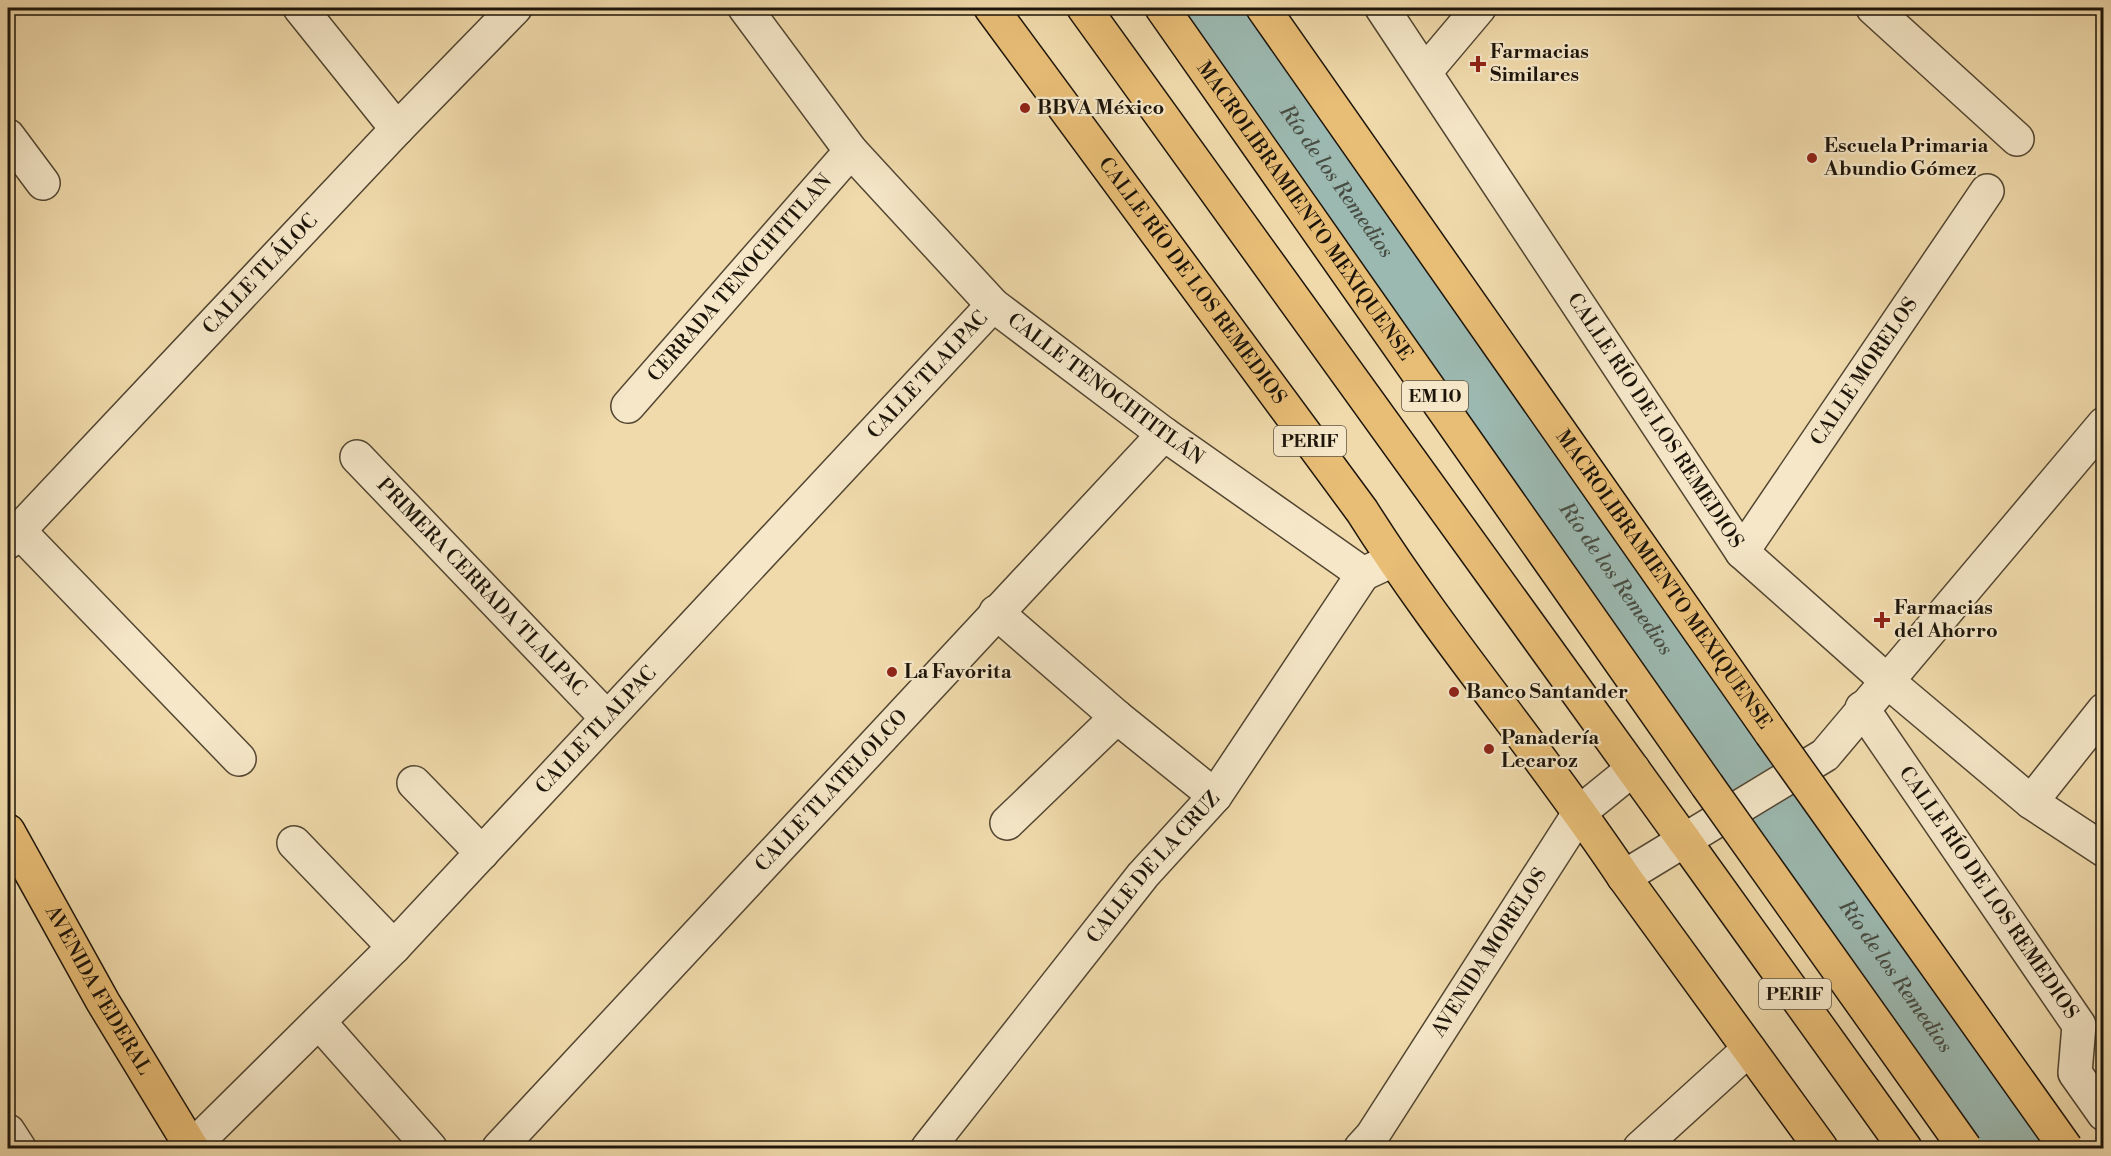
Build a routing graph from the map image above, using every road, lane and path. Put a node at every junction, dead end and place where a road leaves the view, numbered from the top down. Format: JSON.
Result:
{"nodes":[{"id":1,"x":300,"y":8,"type":"edge"},
{"id":2,"x":515,"y":8,"type":"edge"},
{"id":3,"x":745,"y":8,"type":"edge"},
{"id":4,"x":991,"y":8,"type":"edge"},
{"id":5,"x":1084,"y":8,"type":"edge"},
{"id":6,"x":1162,"y":8,"type":"edge"},
{"id":7,"x":1263,"y":8,"type":"edge"},
{"id":8,"x":1382,"y":8,"type":"edge"},
{"id":9,"x":1479,"y":8,"type":"edge"},
{"id":10,"x":1873,"y":8,"type":"edge"},
{"id":11,"x":1425,"y":72,"type":"junction"},
{"id":12,"x":397,"y":129,"type":"junction"},
{"id":13,"x":8,"y":136,"type":"edge"},
{"id":14,"x":2017,"y":139,"type":"dead end"},
{"id":15,"x":851,"y":151,"type":"junction"},
{"id":16,"x":43,"y":183,"type":"dead end"},
{"id":17,"x":1987,"y":192,"type":"dead end"},
{"id":18,"x":993,"y":304,"type":"junction"},
{"id":19,"x":628,"y":406,"type":"dead end"},
{"id":20,"x":2103,"y":424,"type":"edge"},
{"id":21,"x":1164,"y":434,"type":"junction"},
{"id":22,"x":357,"y":457,"type":"dead end"},
{"id":23,"x":13,"y":536,"type":"edge"},
{"id":24,"x":1742,"y":552,"type":"junction"},
{"id":25,"x":1393,"y":560,"type":"junction"},
{"id":26,"x":1364,"y":574,"type":"junction"},
{"id":27,"x":996,"y":612,"type":"junction"},
{"id":28,"x":1886,"y":680,"type":"junction"},
{"id":29,"x":1862,"y":708,"type":"junction"},
{"id":30,"x":2103,"y":710,"type":"edge"},
{"id":31,"x":1116,"y":717,"type":"junction"},
{"id":32,"x":607,"y":718,"type":"junction"},
{"id":33,"x":239,"y":759,"type":"dead end"},
{"id":34,"x":1633,"y":769,"type":"junction"},
{"id":35,"x":414,"y":783,"type":"dead end"},
{"id":36,"x":1215,"y":796,"type":"junction"},
{"id":37,"x":2031,"y":802,"type":"junction"},
{"id":38,"x":1580,"y":812,"type":"junction"},
{"id":39,"x":1007,"y":823,"type":"dead end"},
{"id":40,"x":8,"y":831,"type":"edge"},
{"id":41,"x":1694,"y":834,"type":"junction"},
{"id":42,"x":294,"y":843,"type":"dead end"},
{"id":43,"x":2103,"y":850,"type":"edge"},
{"id":44,"x":482,"y":853,"type":"junction"},
{"id":45,"x":1624,"y":877,"type":"junction"},
{"id":46,"x":394,"y":947,"type":"junction"},
{"id":47,"x":319,"y":1022,"type":"junction"},
{"id":48,"x":1749,"y":1049,"type":"junction"},
{"id":49,"x":2103,"y":1114,"type":"edge"},
{"id":50,"x":8,"y":1131,"type":"edge"},
{"id":51,"x":1372,"y":1144,"type":"edge"},
{"id":52,"x":192,"y":1148,"type":"edge"},
{"id":53,"x":19,"y":1149,"type":"edge"},
{"id":54,"x":430,"y":1149,"type":"edge"},
{"id":55,"x":499,"y":1149,"type":"edge"},
{"id":56,"x":928,"y":1149,"type":"edge"},
{"id":57,"x":1640,"y":1149,"type":"edge"},
{"id":58,"x":1821,"y":1149,"type":"edge"},
{"id":59,"x":1905,"y":1149,"type":"edge"},
{"id":60,"x":1965,"y":1149,"type":"edge"},
{"id":61,"x":2066,"y":1149,"type":"edge"}],
"edges":[{"from":1,"to":12,"type":"street"},
{"from":2,"to":12,"type":"street","name":"CALLE TLÁLOC"},
{"from":3,"to":15,"type":"street","name":"CALLE TENOCHTITLÁN"},
{"from":4,"to":25,"type":"main road","name":"CALLE RÍO DE LOS REMEDIOS","number":"PERIF"},
{"from":5,"to":34,"type":"main road","number":"PERIF"},
{"from":6,"to":60,"type":"main road","name":"MACROLIBRAMIENTO MEXIQUENSE","number":"EM 10","bridge":true},
{"from":7,"to":61,"type":"main road","name":"MACROLIBRAMIENTO MEXIQUENSE","bridge":true},
{"from":8,"to":11,"type":"street","name":"CALLE RÍO DE LOS REMEDIOS"},
{"from":9,"to":11,"type":"street"},
{"from":10,"to":14,"type":"street"},
{"from":11,"to":24,"type":"street","name":"CALLE RÍO DE LOS REMEDIOS"},
{"from":12,"to":23,"type":"street","name":"CALLE TLÁLOC"},
{"from":13,"to":16,"type":"street"},
{"from":15,"to":18,"type":"street","name":"CALLE TENOCHTITLÁN"},
{"from":15,"to":19,"type":"street","name":"CERRADA TENOCHTITLAN"},
{"from":17,"to":24,"type":"street","name":"CALLE MORELOS"},
{"from":18,"to":21,"type":"street","name":"CALLE TENOCHTITLÁN"},
{"from":18,"to":32,"type":"street","name":"CALLE TLALPAC"},
{"from":20,"to":28,"type":"street"},
{"from":21,"to":26,"type":"street","name":"CALLE TENOCHTITLÁN"},
{"from":21,"to":27,"type":"street","name":"CALLE TLATELOLCO"},
{"from":22,"to":32,"type":"street","name":"PRIMERA CERRADA TLALPAC"},
{"from":23,"to":33,"type":"street"},
{"from":24,"to":28,"type":"street","name":"CALLE RÍO DE LOS REMEDIOS"},
{"from":25,"to":26,"type":"street"},
{"from":25,"to":38,"type":"main road","name":"CALLE RÍO DE LOS REMEDIOS","number":"PERIF"},
{"from":26,"to":36,"type":"street","name":"CALLE DE LA CRUZ"},
{"from":27,"to":31,"type":"street"},
{"from":27,"to":55,"type":"street","name":"CALLE TLATELOLCO"},
{"from":28,"to":29,"type":"street"},
{"from":28,"to":37,"type":"street","name":"CALLE RÍO DE LOS REMEDIOS"},
{"from":29,"to":41,"type":"street","bridge":true},
{"from":29,"to":49,"type":"street","name":"CALLE RÍO DE LOS REMEDIOS"},
{"from":30,"to":37,"type":"street"},
{"from":31,"to":36,"type":"street"},
{"from":31,"to":39,"type":"street"},
{"from":32,"to":44,"type":"street","name":"CALLE TLALPAC"},
{"from":34,"to":38,"type":"street","name":"AVENIDA MORELOS"},
{"from":34,"to":41,"type":"main road","number":"PERIF"},
{"from":35,"to":44,"type":"street"},
{"from":36,"to":56,"type":"street","name":"CALLE DE LA CRUZ"},
{"from":37,"to":43,"type":"street","name":"CALLE RÍO DE LOS REMEDIOS"},
{"from":38,"to":45,"type":"main road","name":"CALLE RÍO DE LOS REMEDIOS","number":"PERIF"},
{"from":38,"to":51,"type":"street","name":"AVENIDA MORELOS"},
{"from":40,"to":52,"type":"main road","name":"AVENIDA FEDERAL"},
{"from":41,"to":45,"type":"street"},
{"from":41,"to":59,"type":"main road","number":"PERIF"},
{"from":42,"to":46,"type":"street"},
{"from":44,"to":46,"type":"street","name":"CALLE TLALPAC"},
{"from":45,"to":48,"type":"main road","number":"PERIF"},
{"from":46,"to":47,"type":"street","name":"CALLE TLALPAC"},
{"from":47,"to":52,"type":"street","name":"CALLE TLALPAC"},
{"from":47,"to":54,"type":"street"},
{"from":48,"to":57,"type":"street"},
{"from":48,"to":58,"type":"main road","number":"PERIF"},
{"from":50,"to":53,"type":"street"}]}
